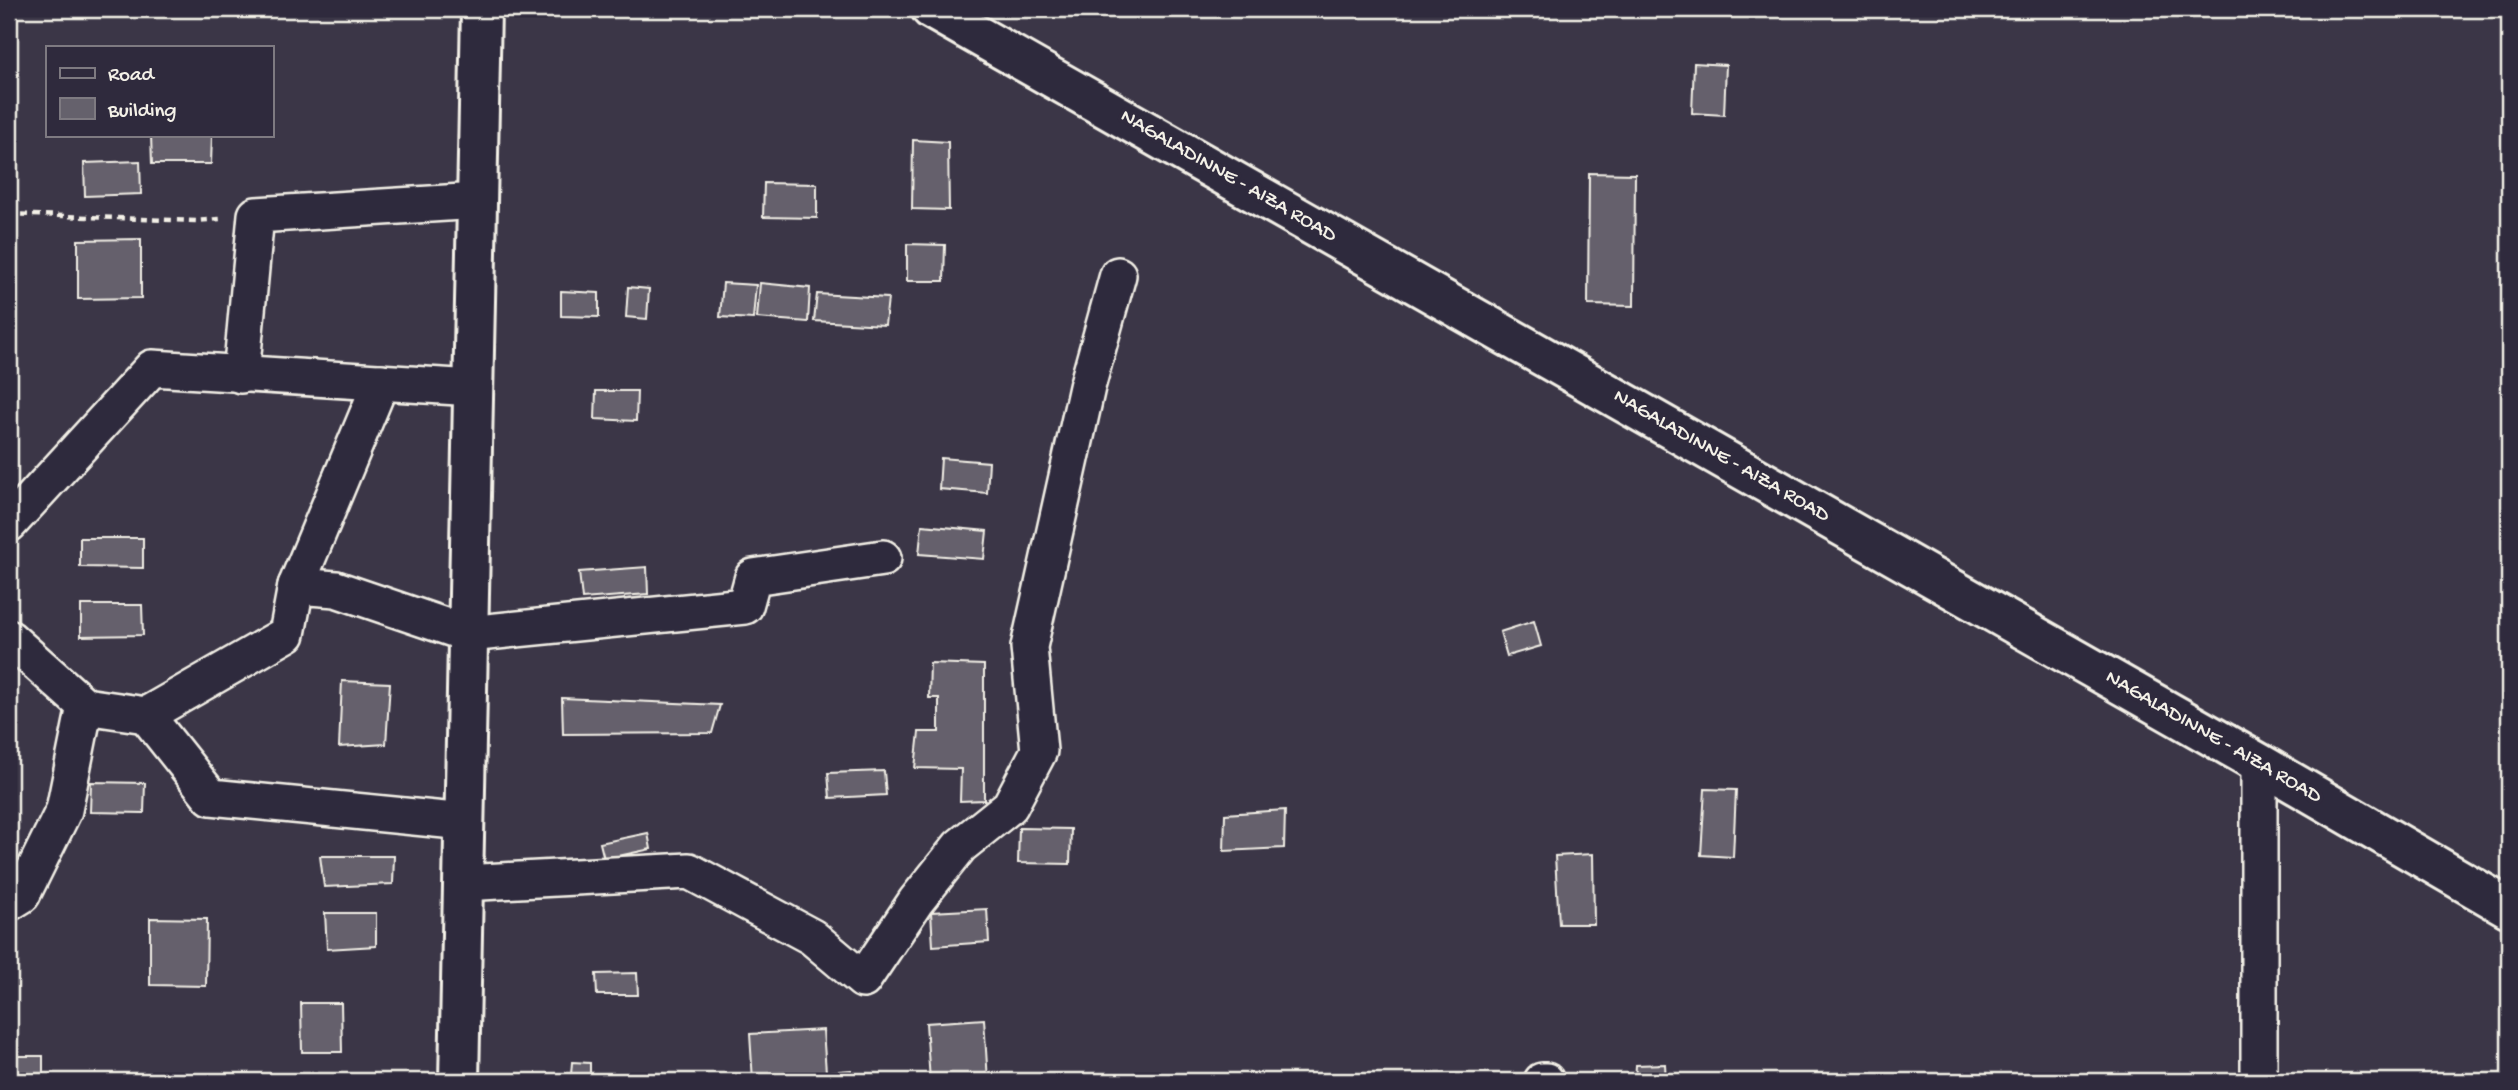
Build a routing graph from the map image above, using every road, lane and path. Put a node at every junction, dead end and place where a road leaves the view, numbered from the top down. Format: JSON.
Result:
{"nodes":[{"id":1,"x":481,"y":9,"type":"edge"},
{"id":2,"x":931,"y":9,"type":"edge"},
{"id":3,"x":478,"y":201,"type":"junction"},
{"id":4,"x":9,"y":214,"type":"edge"},
{"id":5,"x":256,"y":215,"type":"junction"},
{"id":6,"x":1118,"y":275,"type":"dead end"},
{"id":7,"x":241,"y":375,"type":"junction"},
{"id":8,"x":381,"y":383,"type":"junction"},
{"id":9,"x":474,"y":388,"type":"junction"},
{"id":10,"x":9,"y":524,"type":"edge"},
{"id":11,"x":884,"y":558,"type":"dead end"},
{"id":12,"x":296,"y":586,"type":"junction"},
{"id":13,"x":468,"y":634,"type":"junction"},
{"id":14,"x":9,"y":638,"type":"edge"},
{"id":15,"x":85,"y":706,"type":"junction"},
{"id":16,"x":146,"y":715,"type":"junction"},
{"id":17,"x":2259,"y":763,"type":"junction"},
{"id":18,"x":465,"y":821,"type":"junction"},
{"id":19,"x":463,"y":883,"type":"junction"},
{"id":20,"x":9,"y":903,"type":"edge"},
{"id":21,"x":2509,"y":908,"type":"edge"},
{"id":22,"x":460,"y":1081,"type":"edge"},
{"id":23,"x":2259,"y":1081,"type":"edge"}],
"edges":[{"from":1,"to":3,"type":"street"},
{"from":2,"to":17,"type":"street","name":"NAGALADINNE - AIZA ROAD"},
{"from":3,"to":5,"type":"street"},
{"from":3,"to":9,"type":"street"},
{"from":4,"to":5,"type":"path"},
{"from":5,"to":7,"type":"street"},
{"from":6,"to":19,"type":"street"},
{"from":7,"to":8,"type":"street"},
{"from":7,"to":10,"type":"street"},
{"from":8,"to":9,"type":"street"},
{"from":8,"to":12,"type":"street"},
{"from":9,"to":13,"type":"street"},
{"from":11,"to":13,"type":"street"},
{"from":12,"to":13,"type":"street"},
{"from":12,"to":16,"type":"street"},
{"from":13,"to":18,"type":"street"},
{"from":14,"to":15,"type":"street"},
{"from":15,"to":16,"type":"street"},
{"from":15,"to":20,"type":"street"},
{"from":16,"to":18,"type":"street"},
{"from":17,"to":21,"type":"street","name":"NAGALADINNE - AIZA ROAD"},
{"from":17,"to":23,"type":"street"},
{"from":18,"to":19,"type":"street"},
{"from":19,"to":22,"type":"street"}]}
